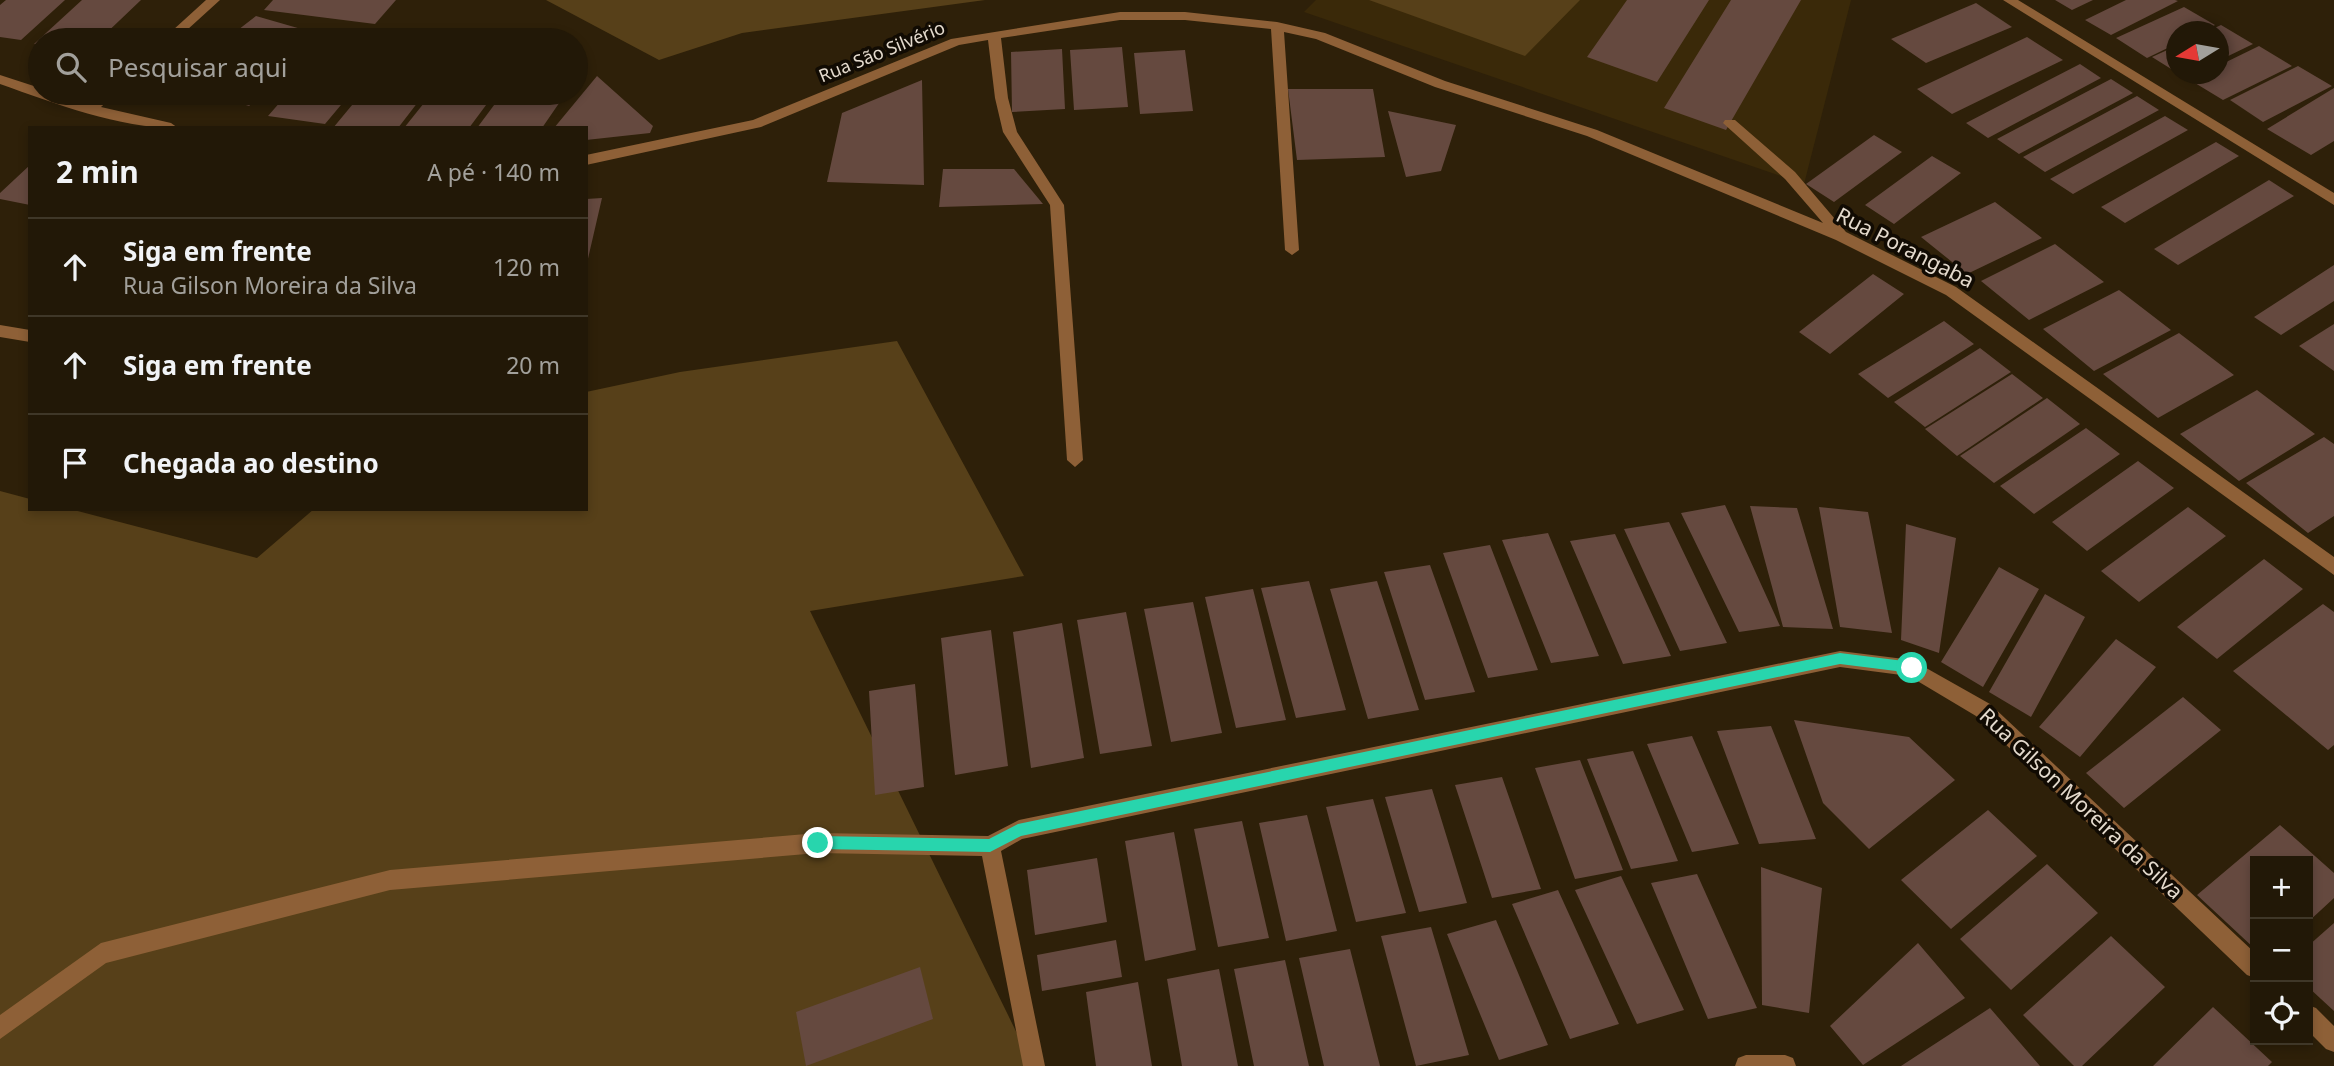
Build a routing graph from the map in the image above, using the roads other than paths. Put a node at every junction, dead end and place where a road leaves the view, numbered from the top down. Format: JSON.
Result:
{"nodes":[{"id":1,"x":214,"y":0,"type":"edge"},
{"id":2,"x":2009,"y":0,"type":"edge"},
{"id":3,"x":1277,"y":26,"type":"junction"},
{"id":4,"x":182,"y":28,"type":"edge"},
{"id":5,"x":994,"y":35,"type":"junction"},
{"id":6,"x":0,"y":79,"type":"edge"},
{"id":7,"x":1440,"y":84,"type":"joint"},
{"id":8,"x":28,"y":89,"type":"edge"},
{"id":9,"x":78,"y":105,"type":"edge"},
{"id":10,"x":95,"y":105,"type":"edge"},
{"id":11,"x":90,"y":109,"type":"junction"},
{"id":12,"x":1730,"y":123,"type":"dead end"},
{"id":13,"x":162,"y":126,"type":"edge"},
{"id":14,"x":588,"y":160,"type":"edge"},
{"id":15,"x":2334,"y":200,"type":"edge"},
{"id":16,"x":1841,"y":236,"type":"junction"},
{"id":17,"x":1292,"y":250,"type":"dead end"},
{"id":18,"x":0,"y":331,"type":"edge"},
{"id":19,"x":28,"y":336,"type":"edge"},
{"id":20,"x":1075,"y":460,"type":"dead end"},
{"id":21,"x":2334,"y":567,"type":"edge"},
{"id":22,"x":990,"y":846,"type":"junction"},
{"id":23,"x":2250,"y":962,"type":"edge"},
{"id":24,"x":2313,"y":1021,"type":"edge"},
{"id":25,"x":0,"y":1028,"type":"edge"},
{"id":26,"x":2334,"y":1041,"type":"edge"},
{"id":27,"x":1034,"y":1066,"type":"edge"},
{"id":28,"x":1746,"y":1066,"type":"edge"},
{"id":29,"x":1785,"y":1066,"type":"edge"}],
"edges":[{"from":1,"to":4,"type":"street"},
{"from":2,"to":15,"type":"street"},
{"from":3,"to":5,"type":"street","name":"Rua São Silvério"},
{"from":3,"to":7,"type":"street","name":"Rua São Silvério"},
{"from":3,"to":17,"type":"street"},
{"from":5,"to":14,"type":"street","name":"Rua São Silvério"},
{"from":5,"to":20,"type":"street"},
{"from":6,"to":8,"type":"street"},
{"from":7,"to":16,"type":"street","name":"Rua Porangaba"},
{"from":9,"to":11,"type":"street"},
{"from":10,"to":11,"type":"street"},
{"from":11,"to":13,"type":"street"},
{"from":12,"to":16,"type":"street"},
{"from":16,"to":21,"type":"street","name":"Rua Porangaba"},
{"from":18,"to":19,"type":"street"},
{"from":22,"to":23,"type":"street","name":"Rua Gilson Moreira da Silva"},
{"from":22,"to":25,"type":"street"},
{"from":22,"to":27,"type":"street"},
{"from":24,"to":26,"type":"street"},
{"from":28,"to":29,"type":"street"}]}
